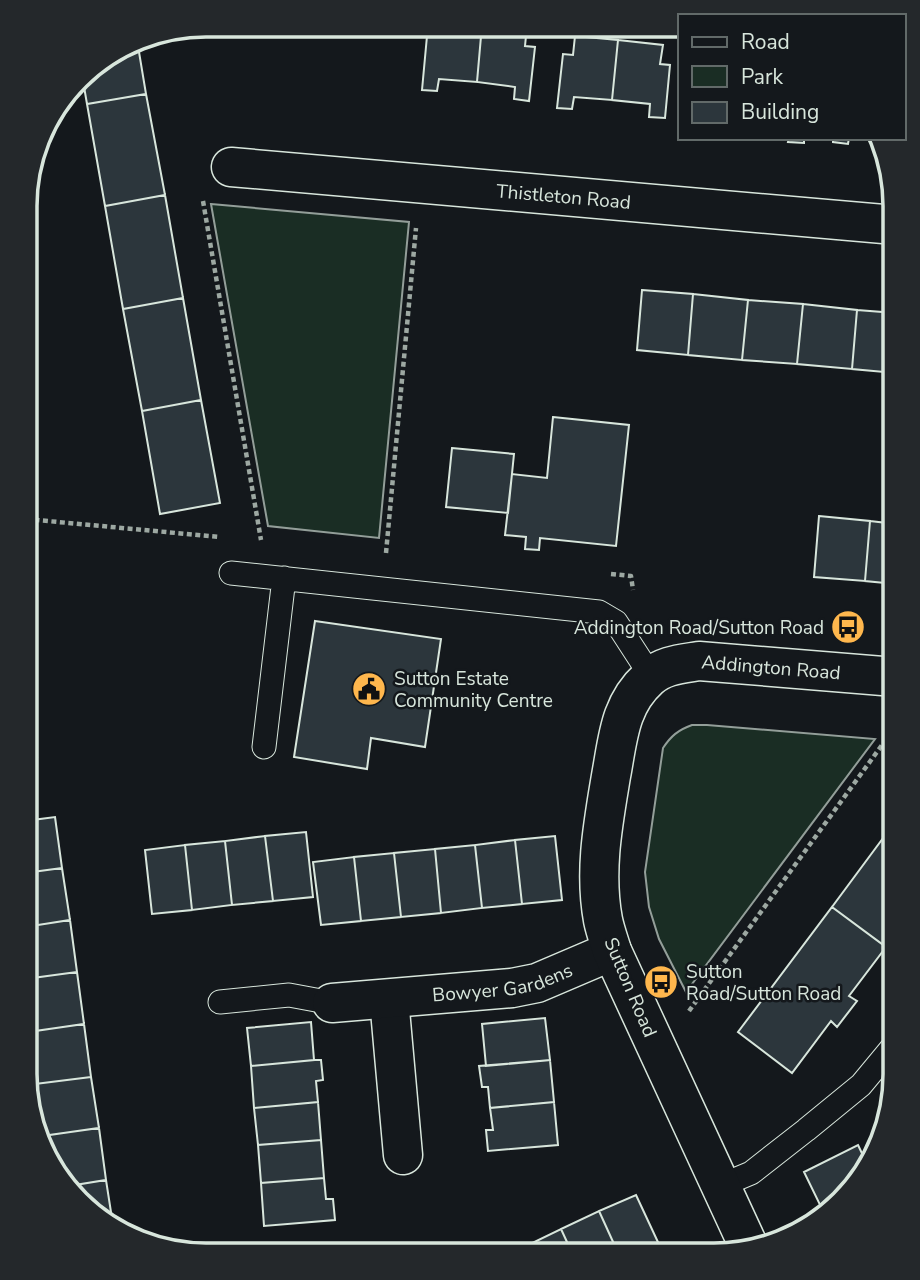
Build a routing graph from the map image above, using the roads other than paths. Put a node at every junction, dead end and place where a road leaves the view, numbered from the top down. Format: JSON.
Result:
{"nodes":[{"id":1,"x":231,"y":167,"type":"dead end"},
{"id":2,"x":883,"y":224,"type":"edge"},
{"id":3,"x":231,"y":573,"type":"dead end"},
{"id":4,"x":284,"y":578,"type":"junction"},
{"id":5,"x":651,"y":676,"type":"junction"},
{"id":6,"x":883,"y":676,"type":"edge"},
{"id":7,"x":264,"y":747,"type":"dead end"},
{"id":8,"x":611,"y":951,"type":"junction"},
{"id":9,"x":389,"y":999,"type":"junction"},
{"id":10,"x":220,"y":1002,"type":"dead end"},
{"id":11,"x":332,"y":1003,"type":"joint"},
{"id":12,"x":883,"y":1058,"type":"edge"},
{"id":13,"x":403,"y":1155,"type":"dead end"},
{"id":14,"x":720,"y":1186,"type":"junction"},
{"id":15,"x":746,"y":1240,"type":"edge"}],
"edges":[{"from":1,"to":2,"type":"street","name":"Thistleton Road"},
{"from":3,"to":4,"type":"lane"},
{"from":4,"to":5,"type":"lane"},
{"from":4,"to":7,"type":"lane"},
{"from":5,"to":6,"type":"street","name":"Addington Road"},
{"from":5,"to":8,"type":"street","name":"Sutton Road"},
{"from":8,"to":9,"type":"street","name":"Bowyer Gardens"},
{"from":8,"to":14,"type":"street","name":"Sutton Road"},
{"from":9,"to":11,"type":"street","name":"Bowyer Gardens"},
{"from":9,"to":13,"type":"street"},
{"from":10,"to":11,"type":"lane","name":"Bowyer Gardens"},
{"from":12,"to":14,"type":"lane"},
{"from":14,"to":15,"type":"street","name":"Sutton Road"}]}
